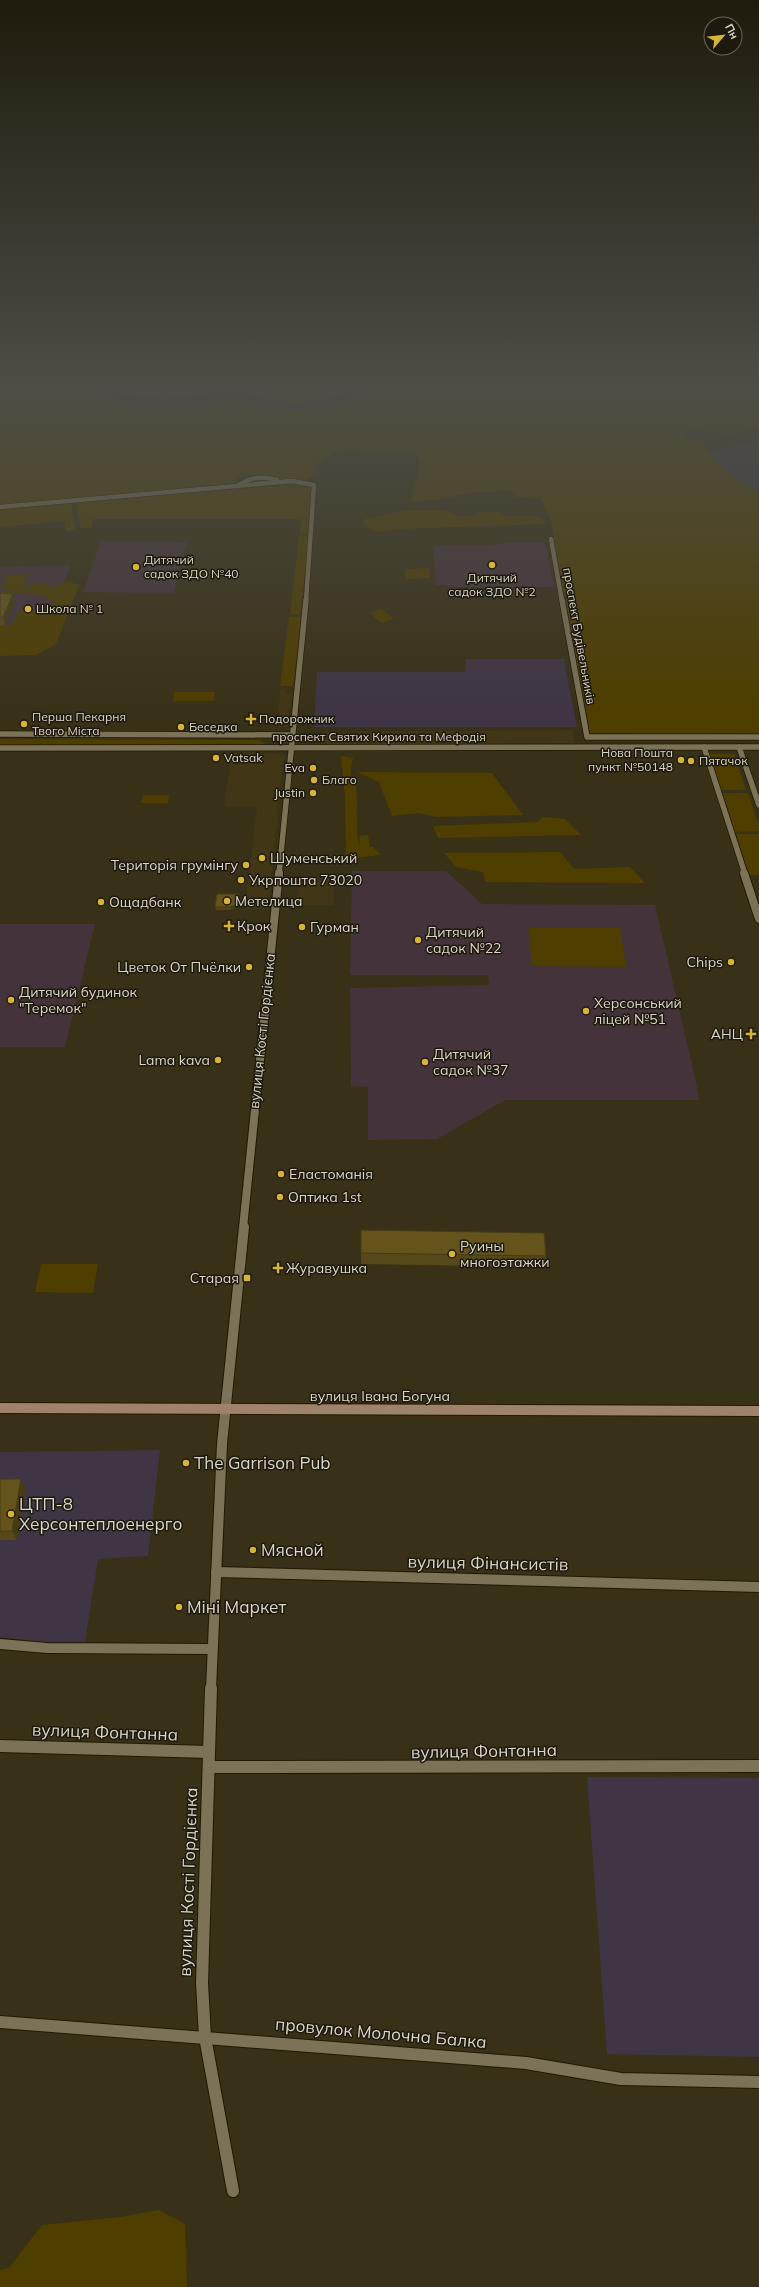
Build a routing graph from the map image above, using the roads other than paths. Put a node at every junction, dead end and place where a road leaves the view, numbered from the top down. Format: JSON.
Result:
{"nodes":[{"id":1,"x":105,"y":498,"type":"edge"},
{"id":2,"x":313,"y":498,"type":"edge"},
{"id":3,"x":0,"y":507,"type":"edge"},
{"id":4,"x":551,"y":539,"type":"dead end"},
{"id":5,"x":0,"y":734,"type":"edge"},
{"id":6,"x":292,"y":735,"type":"junction"},
{"id":7,"x":759,"y":738,"type":"edge"},
{"id":8,"x":704,"y":747,"type":"junction"},
{"id":9,"x":0,"y":748,"type":"edge"},
{"id":10,"x":739,"y":748,"type":"junction"},
{"id":11,"x":759,"y":748,"type":"edge"},
{"id":12,"x":290,"y":749,"type":"junction"},
{"id":13,"x":759,"y":805,"type":"edge"},
{"id":14,"x":759,"y":919,"type":"edge"},
{"id":15,"x":0,"y":1408,"type":"edge"},
{"id":16,"x":225,"y":1409,"type":"junction"},
{"id":17,"x":759,"y":1411,"type":"edge"},
{"id":18,"x":216,"y":1572,"type":"junction"},
{"id":19,"x":759,"y":1587,"type":"edge"},
{"id":20,"x":0,"y":1644,"type":"edge"},
{"id":21,"x":212,"y":1648,"type":"junction"},
{"id":22,"x":0,"y":1746,"type":"edge"},
{"id":23,"x":209,"y":1752,"type":"junction"},
{"id":24,"x":209,"y":1766,"type":"junction"},
{"id":25,"x":759,"y":1766,"type":"edge"},
{"id":26,"x":0,"y":2022,"type":"edge"},
{"id":27,"x":205,"y":2037,"type":"junction"},
{"id":28,"x":759,"y":2082,"type":"edge"},
{"id":29,"x":233,"y":2191,"type":"dead end"}],
"edges":[{"from":1,"to":3,"type":"street","name":"вулиця Кості Гордієнка"},
{"from":2,"to":6,"type":"street","name":"вулиця Кості Гордієнка"},
{"from":4,"to":7,"type":"street","name":"проспект Будівельників"},
{"from":5,"to":6,"type":"street","name":"проспект Святих Кирила та Мефодія"},
{"from":6,"to":12,"type":"street","name":"вулиця Кості Гордієнка"},
{"from":8,"to":10,"type":"street","name":"проспект Святих Кирила та Мефодія"},
{"from":8,"to":12,"type":"street","name":"проспект Святих Кирила та Мефодія"},
{"from":8,"to":14,"type":"street"},
{"from":9,"to":12,"type":"street","name":"проспект Святих Кирила та Мефодія"},
{"from":10,"to":11,"type":"street","name":"проспект Святих Кирила та Мефодія"},
{"from":10,"to":13,"type":"street"},
{"from":12,"to":16,"type":"street","name":"вулиця Кості Гордієнка"},
{"from":15,"to":16,"type":"street","name":"вулиця Івана Богуна"},
{"from":16,"to":17,"type":"street","name":"вулиця Івана Богуна"},
{"from":16,"to":18,"type":"street","name":"вулиця Кості Гордієнка"},
{"from":18,"to":19,"type":"street","name":"вулиця Фінансистів"},
{"from":18,"to":21,"type":"street","name":"вулиця Кості Гордієнка"},
{"from":20,"to":21,"type":"street"},
{"from":21,"to":23,"type":"street","name":"вулиця Кості Гордієнка"},
{"from":22,"to":23,"type":"street","name":"вулиця Фонтанна"},
{"from":23,"to":24,"type":"street","name":"вулиця Кості Гордієнка"},
{"from":24,"to":25,"type":"street","name":"вулиця Фонтанна"},
{"from":24,"to":27,"type":"street","name":"вулиця Кості Гордієнка"},
{"from":26,"to":27,"type":"street","name":"провулок Молочна Балка"},
{"from":27,"to":28,"type":"street","name":"провулок Молочна Балка"},
{"from":27,"to":29,"type":"street","name":"вулиця Кості Гордієнка"}]}
